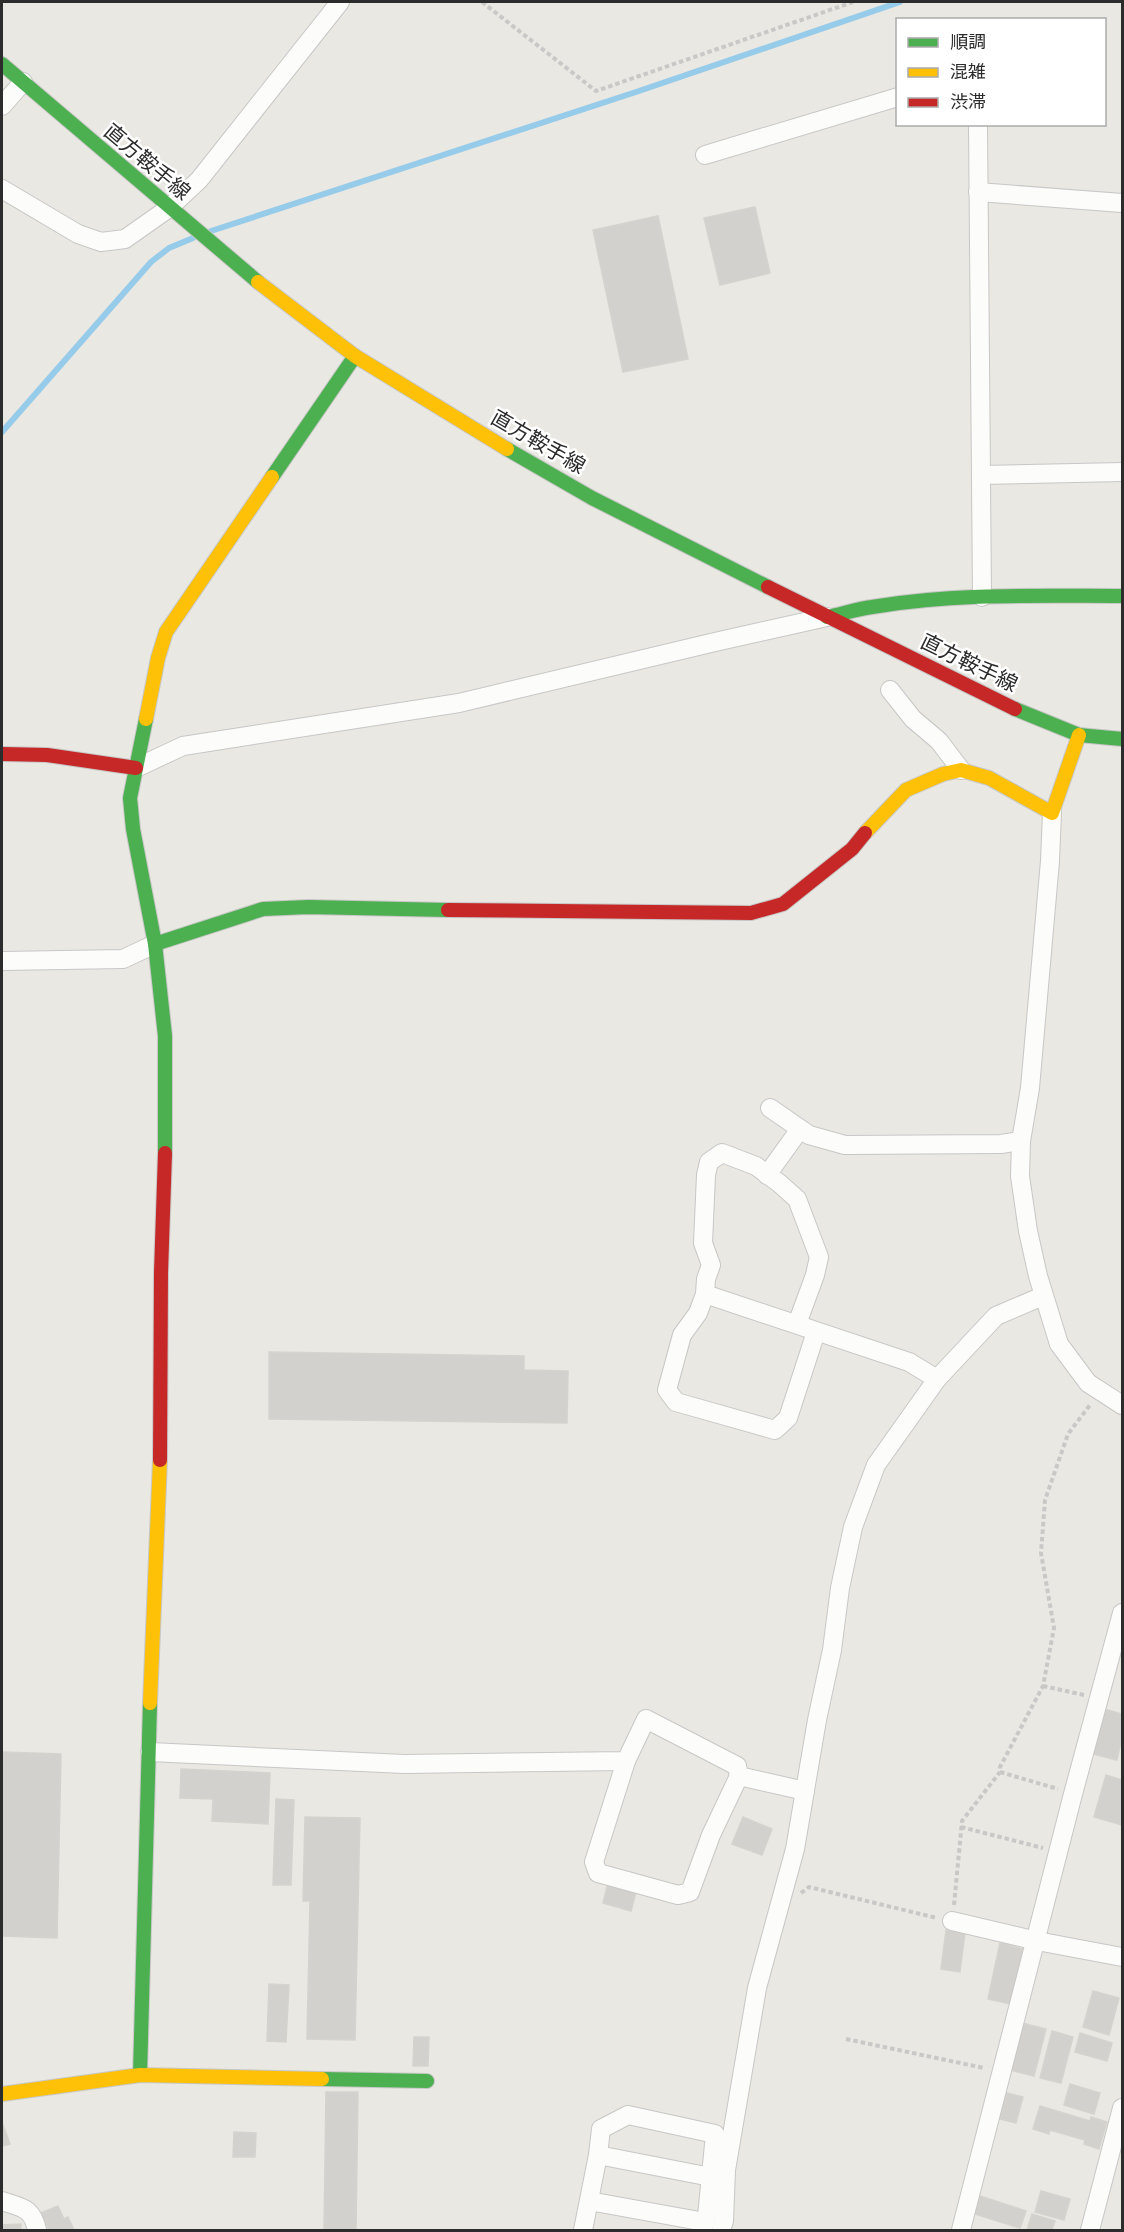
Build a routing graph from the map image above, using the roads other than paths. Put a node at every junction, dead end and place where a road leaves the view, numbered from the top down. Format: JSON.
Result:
{"nodes":[{"id":1,"x":340,"y":2,"type":"edge"},
{"id":2,"x":2,"y":63,"type":"edge"},
{"id":3,"x":23,"y":82,"type":"junction"},
{"id":4,"x":896,"y":97,"type":"edge"},
{"id":5,"x":2,"y":106,"type":"edge"},
{"id":6,"x":978,"y":126,"type":"edge"},
{"id":7,"x":705,"y":155,"type":"dead end"},
{"id":8,"x":2,"y":189,"type":"edge"},
{"id":9,"x":978,"y":192,"type":"junction"},
{"id":10,"x":1122,"y":203,"type":"edge"},
{"id":11,"x":169,"y":208,"type":"junction"},
{"id":12,"x":355,"y":356,"type":"junction"},
{"id":13,"x":1122,"y":472,"type":"edge"},
{"id":14,"x":981,"y":476,"type":"junction"},
{"id":15,"x":1122,"y":596,"type":"edge"},
{"id":16,"x":982,"y":597,"type":"junction"},
{"id":17,"x":828,"y":618,"type":"junction"},
{"id":18,"x":890,"y":690,"type":"dead end"},
{"id":19,"x":1079,"y":735,"type":"junction"},
{"id":20,"x":1122,"y":739,"type":"edge"},
{"id":21,"x":2,"y":754,"type":"edge"},
{"id":22,"x":136,"y":768,"type":"junction"},
{"id":23,"x":961,"y":770,"type":"junction"},
{"id":24,"x":1052,"y":813,"type":"junction"},
{"id":25,"x":155,"y":944,"type":"junction"},
{"id":26,"x":2,"y":961,"type":"edge"},
{"id":27,"x":770,"y":1108,"type":"dead end"},
{"id":28,"x":800,"y":1130,"type":"junction"},
{"id":29,"x":1021,"y":1141,"type":"junction"},
{"id":30,"x":767,"y":1175,"type":"junction"},
{"id":31,"x":705,"y":1294,"type":"junction"},
{"id":32,"x":1043,"y":1296,"type":"junction"},
{"id":33,"x":797,"y":1324,"type":"junction"},
{"id":34,"x":816,"y":1332,"type":"junction"},
{"id":35,"x":937,"y":1379,"type":"junction"},
{"id":36,"x":1122,"y":1406,"type":"edge"},
{"id":37,"x":1122,"y":1613,"type":"edge"},
{"id":38,"x":150,"y":1752,"type":"junction"},
{"id":39,"x":626,"y":1761,"type":"junction"},
{"id":40,"x":739,"y":1776,"type":"junction"},
{"id":41,"x":805,"y":1791,"type":"junction"},
{"id":42,"x":952,"y":1922,"type":"road end"},
{"id":43,"x":1037,"y":1941,"type":"junction"},
{"id":44,"x":1122,"y":1957,"type":"edge"},
{"id":45,"x":140,"y":2074,"type":"junction"},
{"id":46,"x":428,"y":2081,"type":"dead end"},
{"id":47,"x":2,"y":2094,"type":"edge"},
{"id":48,"x":1122,"y":2108,"type":"edge"},
{"id":49,"x":598,"y":2155,"type":"junction"},
{"id":50,"x":718,"y":2179,"type":"junction"},
{"id":51,"x":2,"y":2201,"type":"edge"},
{"id":52,"x":589,"y":2201,"type":"junction"},
{"id":53,"x":704,"y":2226,"type":"edge"},
{"id":54,"x":37,"y":2230,"type":"edge"},
{"id":55,"x":583,"y":2230,"type":"edge"},
{"id":56,"x":722,"y":2230,"type":"edge"},
{"id":57,"x":961,"y":2230,"type":"edge"},
{"id":58,"x":1090,"y":2230,"type":"edge"}],
"edges":[{"from":1,"to":11,"type":"street"},
{"from":2,"to":3,"type":"street","name":"直方鞍手線"},
{"from":3,"to":5,"type":"street"},
{"from":3,"to":11,"type":"street","name":"直方鞍手線"},
{"from":4,"to":7,"type":"street"},
{"from":6,"to":9,"type":"street"},
{"from":8,"to":11,"type":"street"},
{"from":9,"to":10,"type":"street"},
{"from":9,"to":14,"type":"street"},
{"from":11,"to":12,"type":"street","name":"直方鞍手線"},
{"from":12,"to":17,"type":"street","name":"直方鞍手線"},
{"from":12,"to":22,"type":"street"},
{"from":13,"to":14,"type":"street"},
{"from":14,"to":16,"type":"street"},
{"from":15,"to":16,"type":"street"},
{"from":16,"to":17,"type":"street"},
{"from":17,"to":19,"type":"street","name":"直方鞍手線"},
{"from":17,"to":22,"type":"street"},
{"from":18,"to":23,"type":"street"},
{"from":19,"to":20,"type":"street","name":"直方鞍手線"},
{"from":19,"to":24,"type":"street"},
{"from":21,"to":22,"type":"street"},
{"from":22,"to":25,"type":"street"},
{"from":23,"to":24,"type":"street"},
{"from":23,"to":25,"type":"street"},
{"from":24,"to":29,"type":"street"},
{"from":25,"to":26,"type":"street"},
{"from":25,"to":38,"type":"street"},
{"from":27,"to":28,"type":"street"},
{"from":28,"to":29,"type":"street"},
{"from":28,"to":30,"type":"street"},
{"from":29,"to":32,"type":"street"},
{"from":30,"to":31,"type":"street"},
{"from":30,"to":33,"type":"street"},
{"from":31,"to":33,"type":"street"},
{"from":31,"to":34,"type":"street"},
{"from":32,"to":35,"type":"street"},
{"from":32,"to":36,"type":"street"},
{"from":33,"to":34,"type":"street"},
{"from":34,"to":35,"type":"street"},
{"from":35,"to":41,"type":"street"},
{"from":37,"to":43,"type":"street"},
{"from":38,"to":39,"type":"street"},
{"from":38,"to":45,"type":"street"},
{"from":39,"to":40,"type":"street"},
{"from":39,"to":40,"type":"street"},
{"from":40,"to":41,"type":"street"},
{"from":41,"to":50,"type":"street"},
{"from":42,"to":43,"type":"street"},
{"from":43,"to":44,"type":"street"},
{"from":43,"to":57,"type":"street"},
{"from":45,"to":46,"type":"street"},
{"from":45,"to":47,"type":"street"},
{"from":48,"to":58,"type":"street"},
{"from":49,"to":50,"type":"street"},
{"from":49,"to":50,"type":"street"},
{"from":49,"to":52,"type":"street"},
{"from":50,"to":53,"type":"street"},
{"from":50,"to":56,"type":"street"},
{"from":51,"to":54,"type":"street"},
{"from":52,"to":53,"type":"street"},
{"from":52,"to":55,"type":"street"}]}
